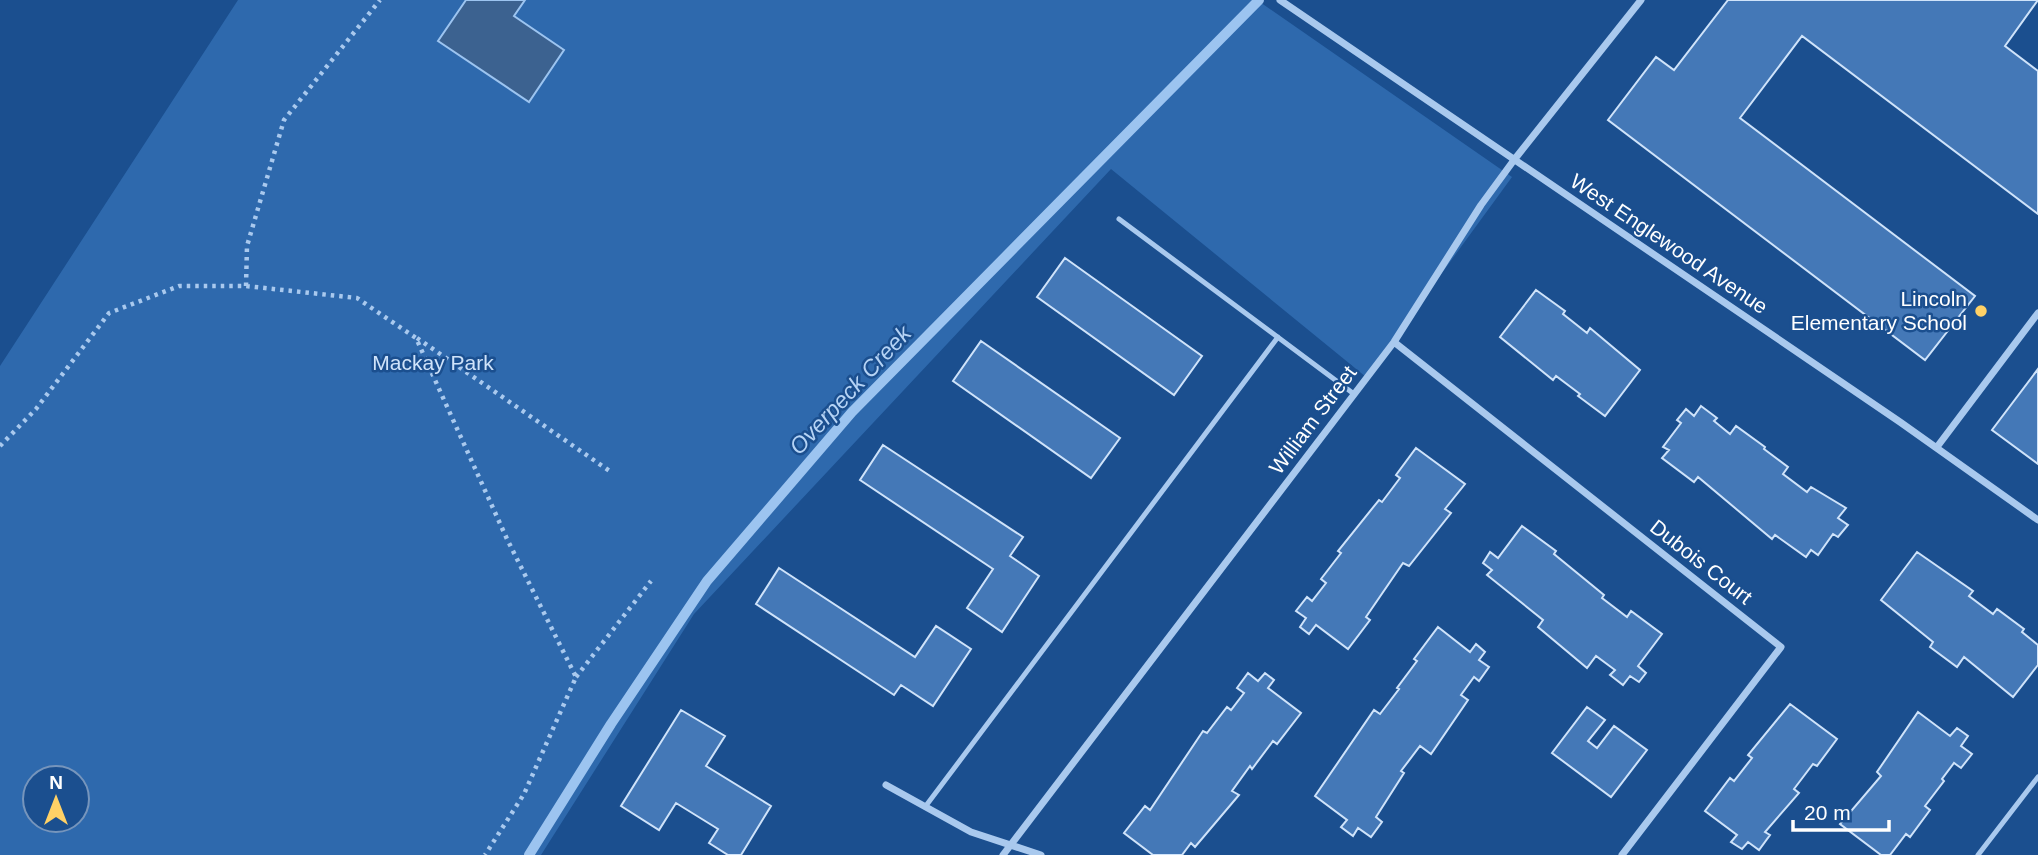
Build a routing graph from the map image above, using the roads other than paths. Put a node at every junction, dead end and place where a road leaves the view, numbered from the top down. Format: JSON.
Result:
{"nodes":[{"id":1,"x":1280,"y":0,"type":"edge"},
{"id":2,"x":1642,"y":0,"type":"edge"},
{"id":3,"x":1514,"y":160,"type":"junction"},
{"id":4,"x":1119,"y":219,"type":"dead end"},
{"id":5,"x":2038,"y":313,"type":"edge"},
{"id":6,"x":1278,"y":337,"type":"junction"},
{"id":7,"x":1394,"y":342,"type":"junction"},
{"id":8,"x":1354,"y":394,"type":"junction"},
{"id":9,"x":1937,"y":447,"type":"junction"},
{"id":10,"x":2038,"y":520,"type":"edge"},
{"id":11,"x":2038,"y":777,"type":"edge"},
{"id":12,"x":886,"y":785,"type":"dead end"},
{"id":13,"x":925,"y":807,"type":"junction"},
{"id":14,"x":1011,"y":845,"type":"junction"},
{"id":15,"x":1003,"y":855,"type":"edge"},
{"id":16,"x":1041,"y":855,"type":"edge"},
{"id":17,"x":1622,"y":855,"type":"edge"},
{"id":18,"x":1978,"y":855,"type":"edge"}],
"edges":[{"from":1,"to":3,"type":"street","name":"West Englewood Avenue"},
{"from":2,"to":3,"type":"street","name":"William Street"},
{"from":3,"to":7,"type":"street","name":"William Street"},
{"from":3,"to":9,"type":"street","name":"West Englewood Avenue"},
{"from":4,"to":6,"type":"lane"},
{"from":5,"to":9,"type":"street"},
{"from":6,"to":8,"type":"lane"},
{"from":6,"to":13,"type":"lane"},
{"from":7,"to":8,"type":"street","name":"William Street"},
{"from":7,"to":17,"type":"street","name":"Dubois Court"},
{"from":8,"to":14,"type":"street","name":"William Street"},
{"from":9,"to":10,"type":"street","name":"West Englewood Avenue"},
{"from":11,"to":18,"type":"lane"},
{"from":12,"to":13,"type":"street"},
{"from":13,"to":14,"type":"street"},
{"from":14,"to":15,"type":"street","name":"William Street"},
{"from":14,"to":16,"type":"street"}]}
